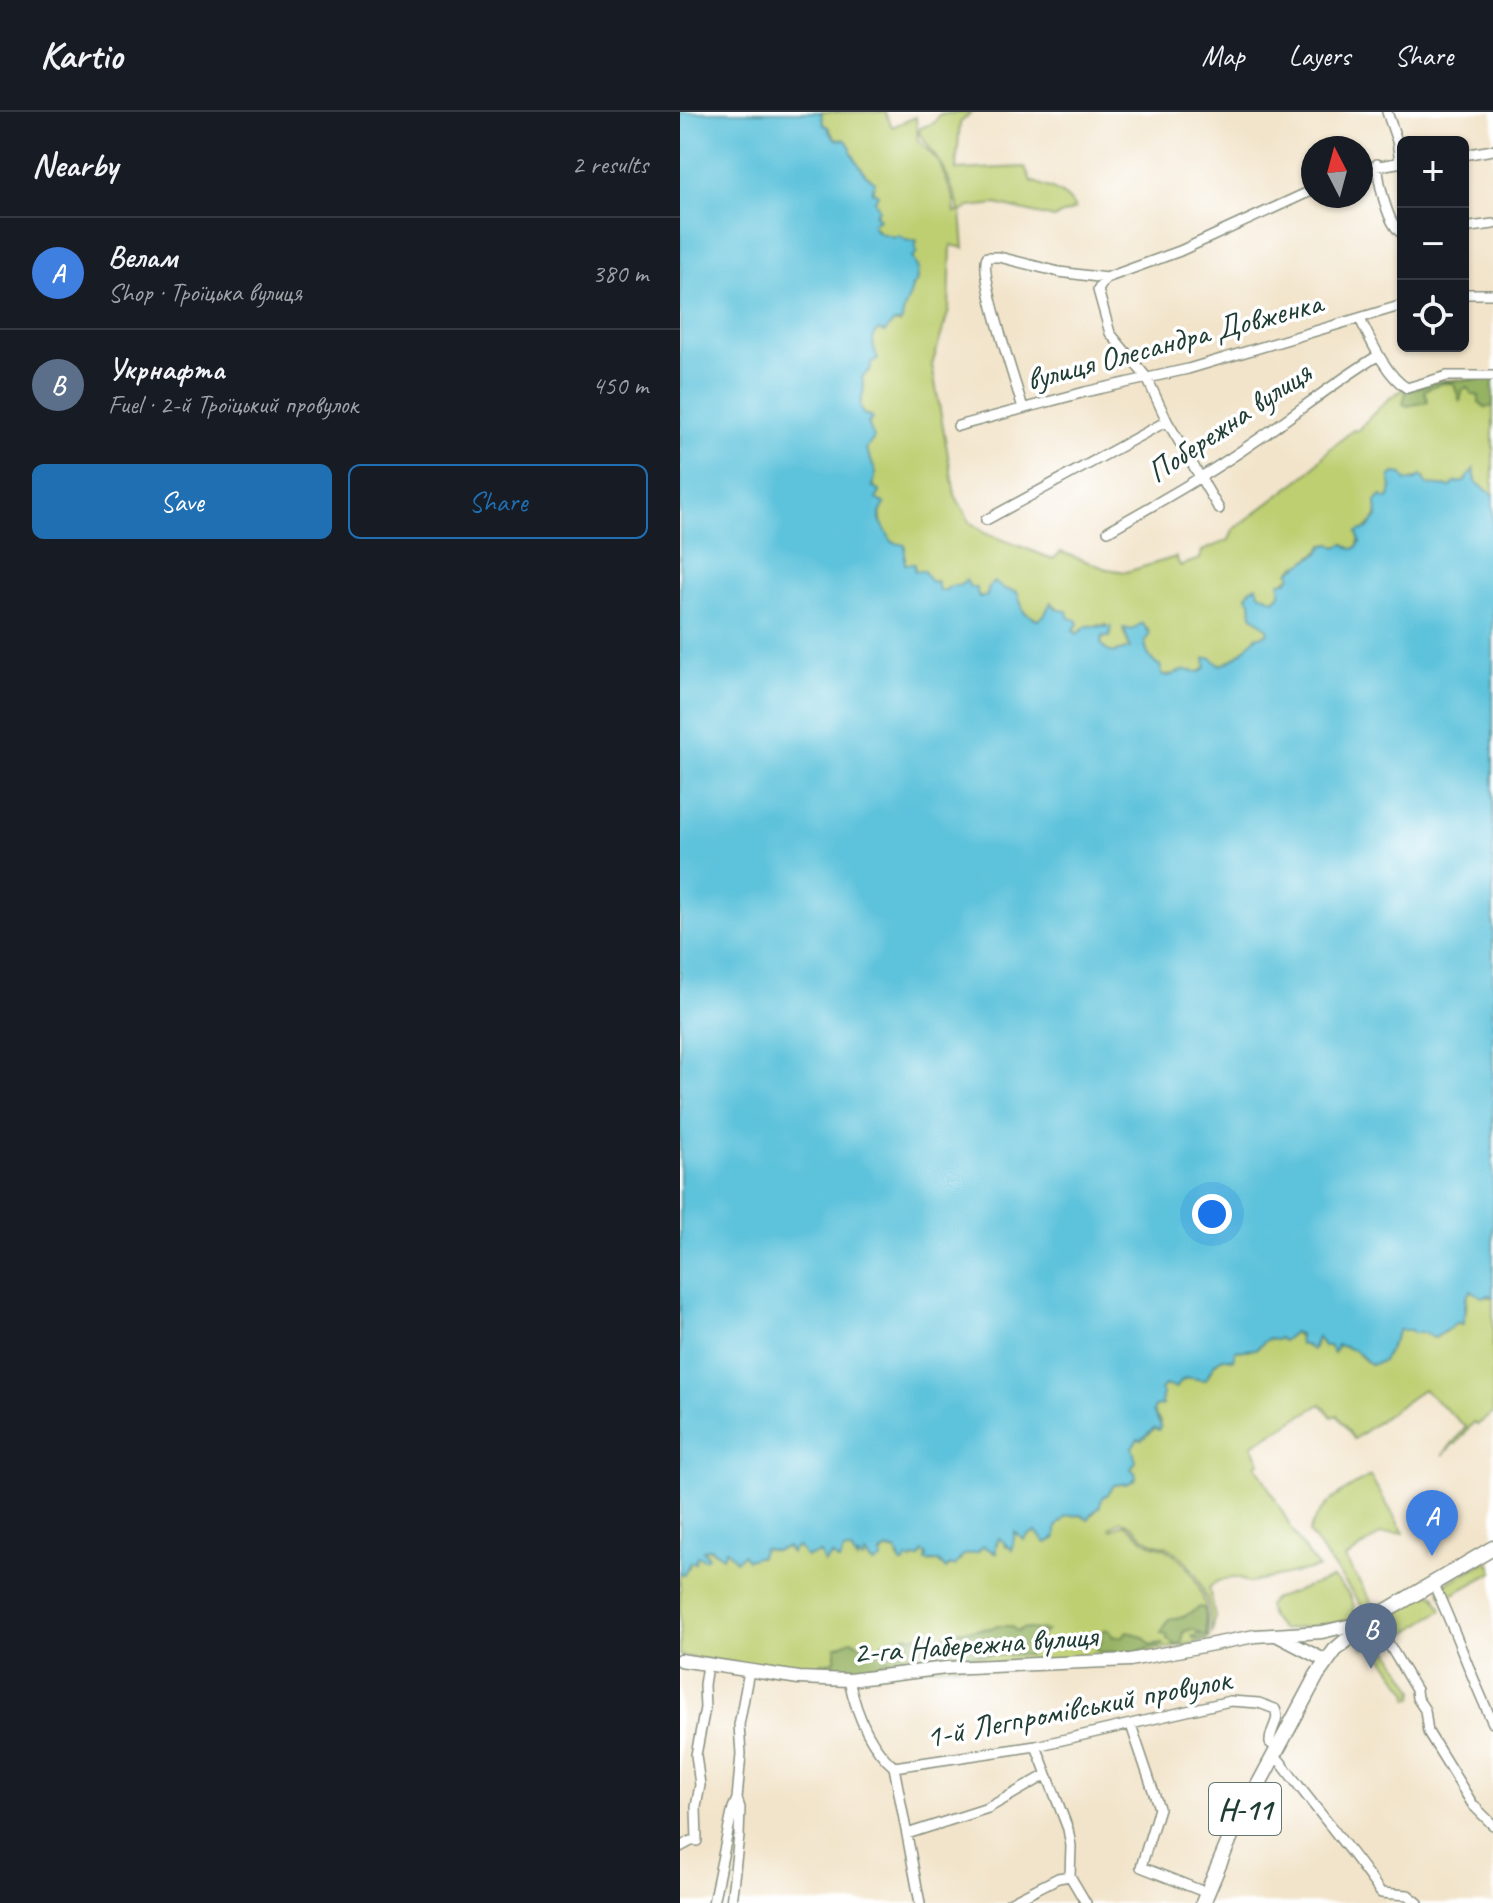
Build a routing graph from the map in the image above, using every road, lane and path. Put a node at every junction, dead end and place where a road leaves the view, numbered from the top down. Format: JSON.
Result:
{"nodes":[{"id":1,"x":1387,"y":112,"type":"edge"},
{"id":2,"x":1397,"y":141,"type":"edge"},
{"id":3,"x":1493,"y":150,"type":"edge"},
{"id":4,"x":1469,"y":154,"type":"edge"},
{"id":5,"x":1397,"y":162,"type":"edge"},
{"id":6,"x":1377,"y":164,"type":"junction"},
{"id":7,"x":1373,"y":165,"type":"edge"},
{"id":8,"x":1301,"y":196,"type":"edge"},
{"id":9,"x":1493,"y":224,"type":"edge"},
{"id":10,"x":1469,"y":227,"type":"edge"},
{"id":11,"x":1397,"y":229,"type":"edge"},
{"id":12,"x":1106,"y":278,"type":"junction"},
{"id":13,"x":1469,"y":294,"type":"edge"},
{"id":14,"x":1493,"y":294,"type":"edge"},
{"id":15,"x":1397,"y":307,"type":"edge"},
{"id":16,"x":1360,"y":319,"type":"junction"},
{"id":17,"x":1379,"y":355,"type":"junction"},
{"id":18,"x":1493,"y":376,"type":"edge"},
{"id":19,"x":1147,"y":378,"type":"junction"},
{"id":20,"x":1023,"y":408,"type":"junction"},
{"id":21,"x":1167,"y":421,"type":"junction"},
{"id":22,"x":958,"y":426,"type":"dead end"},
{"id":23,"x":1200,"y":478,"type":"junction"},
{"id":24,"x":1219,"y":509,"type":"dead end"},
{"id":25,"x":986,"y":520,"type":"dead end"},
{"id":26,"x":1108,"y":531,"type":"dead end"},
{"id":27,"x":1490,"y":1555,"type":"edge"},
{"id":28,"x":1433,"y":1583,"type":"junction"},
{"id":29,"x":1370,"y":1620,"type":"junction"},
{"id":30,"x":1271,"y":1634,"type":"junction"},
{"id":31,"x":680,"y":1660,"type":"edge"},
{"id":32,"x":1326,"y":1661,"type":"junction"},
{"id":33,"x":707,"y":1665,"type":"junction"},
{"id":34,"x":749,"y":1671,"type":"junction"},
{"id":35,"x":849,"y":1680,"type":"junction"},
{"id":36,"x":1493,"y":1723,"type":"edge"},
{"id":37,"x":1131,"y":1725,"type":"junction"},
{"id":38,"x":1036,"y":1746,"type":"junction"},
{"id":39,"x":1275,"y":1752,"type":"junction"},
{"id":40,"x":894,"y":1767,"type":"junction"},
{"id":41,"x":1046,"y":1775,"type":"junction"},
{"id":42,"x":737,"y":1799,"type":"junction"},
{"id":43,"x":1493,"y":1825,"type":"edge"},
{"id":44,"x":907,"y":1834,"type":"junction"},
{"id":45,"x":680,"y":1847,"type":"edge"},
{"id":46,"x":1070,"y":1876,"type":"junction"},
{"id":47,"x":1205,"y":1898,"type":"edge"},
{"id":48,"x":1380,"y":1898,"type":"edge"},
{"id":49,"x":713,"y":1903,"type":"edge"},
{"id":50,"x":731,"y":1903,"type":"edge"},
{"id":51,"x":920,"y":1903,"type":"edge"},
{"id":52,"x":1009,"y":1903,"type":"edge"},
{"id":53,"x":1086,"y":1903,"type":"edge"},
{"id":54,"x":1418,"y":1903,"type":"edge"}],
"edges":[{"from":1,"to":2,"type":"street"},
{"from":3,"to":4,"type":"street"},
{"from":5,"to":6,"type":"street"},
{"from":6,"to":7,"type":"street"},
{"from":6,"to":11,"type":"street"},
{"from":8,"to":12,"type":"street"},
{"from":9,"to":10,"type":"street"},
{"from":12,"to":19,"type":"street"},
{"from":12,"to":20,"type":"street"},
{"from":13,"to":14,"type":"street"},
{"from":15,"to":16,"type":"street","name":"вулиця Олесандра Довженка"},
{"from":16,"to":17,"type":"street"},
{"from":16,"to":19,"type":"street","name":"вулиця Олесандра Довженка"},
{"from":17,"to":18,"type":"street"},
{"from":17,"to":23,"type":"street","name":"Побережна вулиця"},
{"from":19,"to":20,"type":"street","name":"вулиця Олесандра Довженка"},
{"from":19,"to":21,"type":"street"},
{"from":20,"to":22,"type":"street","name":"вулиця Олесандра Довженка"},
{"from":21,"to":23,"type":"street"},
{"from":21,"to":25,"type":"street"},
{"from":23,"to":24,"type":"street"},
{"from":23,"to":26,"type":"street","name":"Побережна вулиця"},
{"from":27,"to":28,"type":"main road","number":"Н-11"},
{"from":28,"to":29,"type":"main road","number":"Н-11"},
{"from":28,"to":36,"type":"street"},
{"from":29,"to":30,"type":"main road","name":"2-га Набережна вулиця"},
{"from":29,"to":32,"type":"main road","number":"Н-11"},
{"from":29,"to":43,"type":"street"},
{"from":30,"to":32,"type":"main road"},
{"from":30,"to":35,"type":"main road","name":"2-га Набережна вулиця"},
{"from":31,"to":33,"type":"main road","name":"2-га Набережна вулиця"},
{"from":32,"to":39,"type":"main road","number":"Н-11"},
{"from":33,"to":34,"type":"main road","name":"2-га Набережна вулиця"},
{"from":33,"to":45,"type":"street"},
{"from":34,"to":35,"type":"main road","name":"2-га Набережна вулиця"},
{"from":34,"to":42,"type":"street"},
{"from":35,"to":40,"type":"street"},
{"from":37,"to":38,"type":"street","name":"1-й Легпромівський провулок"},
{"from":37,"to":39,"type":"street","name":"1-й Легпромівський провулок"},
{"from":37,"to":47,"type":"street"},
{"from":38,"to":40,"type":"street","name":"1-й Легпромівський провулок"},
{"from":38,"to":41,"type":"street"},
{"from":39,"to":47,"type":"main road","number":"Н-11"},
{"from":39,"to":48,"type":"street"},
{"from":40,"to":44,"type":"street"},
{"from":41,"to":44,"type":"street"},
{"from":41,"to":46,"type":"street"},
{"from":42,"to":49,"type":"street"},
{"from":42,"to":50,"type":"street"},
{"from":44,"to":51,"type":"street"},
{"from":46,"to":52,"type":"street"},
{"from":46,"to":53,"type":"street"},
{"from":48,"to":54,"type":"street"}]}
